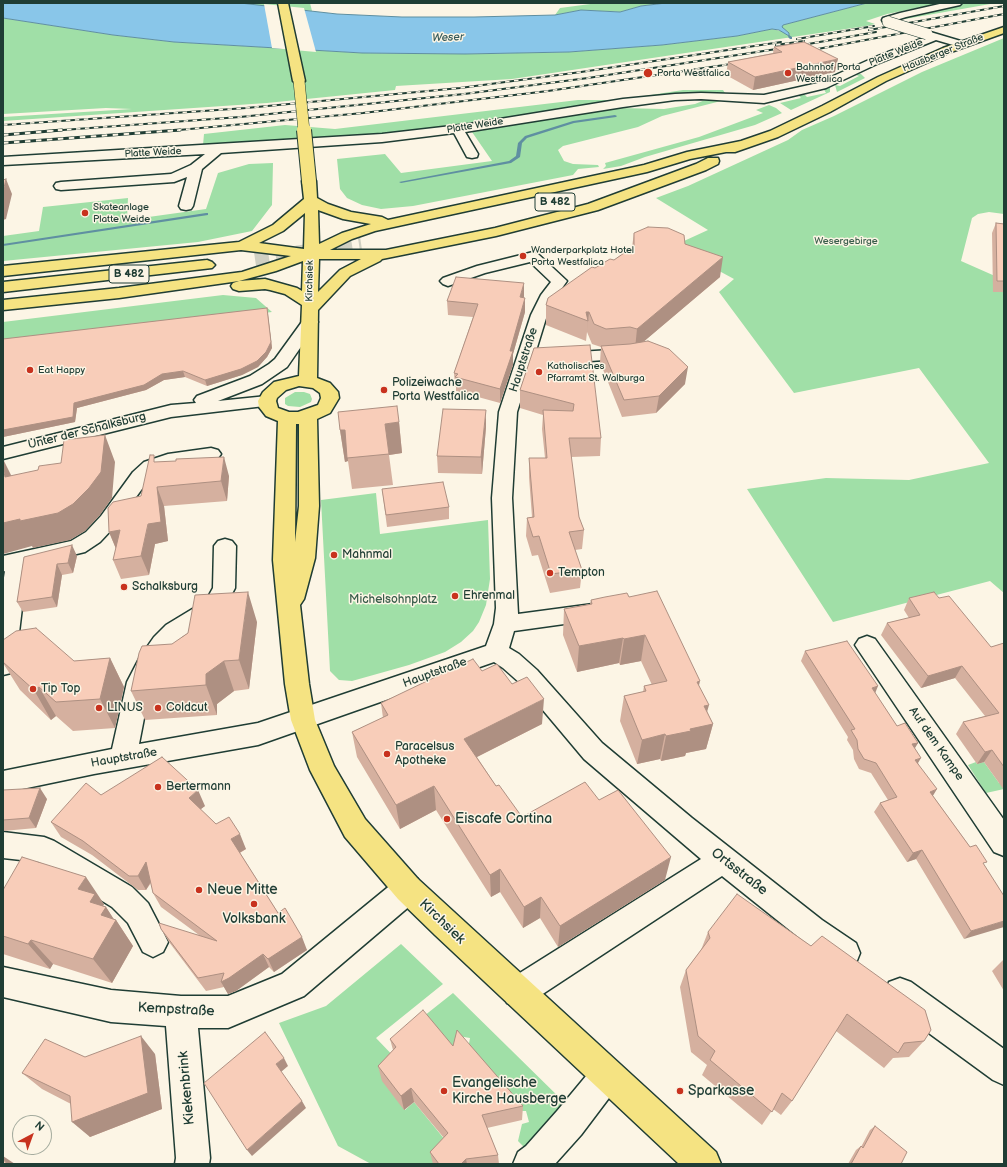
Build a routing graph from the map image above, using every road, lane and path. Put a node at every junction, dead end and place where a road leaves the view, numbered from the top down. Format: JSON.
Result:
{"nodes":[{"id":1,"x":283,"y":3,"type":"edge"},
{"id":2,"x":957,"y":3,"type":"edge"},
{"id":3,"x":1004,"y":30,"type":"edge"},
{"id":4,"x":931,"y":35,"type":"junction"},
{"id":5,"x":960,"y":44,"type":"junction"},
{"id":6,"x":855,"y":70,"type":"junction"},
{"id":7,"x":882,"y":79,"type":"junction"},
{"id":8,"x":464,"y":129,"type":"junction"},
{"id":9,"x":745,"y":144,"type":"junction"},
{"id":10,"x":218,"y":149,"type":"junction"},
{"id":11,"x":472,"y":154,"type":"dead end"},
{"id":12,"x":3,"y":161,"type":"edge"},
{"id":13,"x":177,"y":164,"type":"dead end"},
{"id":14,"x":196,"y":168,"type":"junction"},
{"id":15,"x":61,"y":186,"type":"dead end"},
{"id":16,"x":577,"y":197,"type":"dead end"},
{"id":17,"x":311,"y":200,"type":"junction"},
{"id":18,"x":186,"y":206,"type":"dead end"},
{"id":19,"x":403,"y":220,"type":"junction"},
{"id":20,"x":361,"y":243,"type":"tunnel mouth"},
{"id":21,"x":384,"y":246,"type":"junction"},
{"id":22,"x":240,"y":254,"type":"junction"},
{"id":23,"x":310,"y":254,"type":"junction"},
{"id":24,"x":255,"y":259,"type":"tunnel mouth"},
{"id":25,"x":223,"y":263,"type":"dead end"},
{"id":26,"x":3,"y":271,"type":"edge"},
{"id":27,"x":448,"y":281,"type":"dead end"},
{"id":28,"x":3,"y":287,"type":"edge"},
{"id":29,"x":119,"y":293,"type":"junction"},
{"id":30,"x":3,"y":304,"type":"edge"},
{"id":31,"x":309,"y":311,"type":"junction"},
{"id":32,"x":628,"y":354,"type":"edge"},
{"id":33,"x":524,"y":360,"type":"junction"},
{"id":34,"x":308,"y":381,"type":"junction"},
{"id":35,"x":267,"y":401,"type":"junction"},
{"id":36,"x":171,"y":411,"type":"junction"},
{"id":37,"x":308,"y":416,"type":"junction"},
{"id":38,"x":287,"y":418,"type":"junction"},
{"id":39,"x":3,"y":453,"type":"edge"},
{"id":40,"x":211,"y":454,"type":"dead end"},
{"id":41,"x":225,"y":546,"type":"dead end"},
{"id":42,"x":10,"y":562,"type":"edge"},
{"id":43,"x":616,"y":608,"type":"edge"},
{"id":44,"x":290,"y":612,"type":"junction"},
{"id":45,"x":505,"y":624,"type":"junction"},
{"id":46,"x":867,"y":645,"type":"dead end"},
{"id":47,"x":496,"y":652,"type":"junction"},
{"id":48,"x":3,"y":666,"type":"edge"},
{"id":49,"x":302,"y":720,"type":"junction"},
{"id":50,"x":123,"y":758,"type":"junction"},
{"id":51,"x":3,"y":782,"type":"edge"},
{"id":52,"x":1004,"y":843,"type":"edge"},
{"id":53,"x":3,"y":845,"type":"edge"},
{"id":54,"x":44,"y":850,"type":"junction"},
{"id":55,"x":723,"y":860,"type":"junction"},
{"id":56,"x":30,"y":876,"type":"edge"},
{"id":57,"x":408,"y":889,"type":"junction"},
{"id":58,"x":153,"y":942,"type":"dead end"},
{"id":59,"x":3,"y":982,"type":"edge"},
{"id":60,"x":518,"y":992,"type":"junction"},
{"id":61,"x":181,"y":1012,"type":"junction"},
{"id":62,"x":1004,"y":1069,"type":"edge"},
{"id":63,"x":608,"y":1075,"type":"junction"},
{"id":64,"x":195,"y":1162,"type":"edge"},
{"id":65,"x":530,"y":1164,"type":"edge"},
{"id":66,"x":704,"y":1164,"type":"edge"}],
"edges":[{"from":1,"to":17,"type":"main road","name":"Kirchsiek","bridge":true},
{"from":2,"to":4,"type":"street","bridge":true},
{"from":3,"to":5,"type":"main road","name":"Hausberger Straße","number":"B 482"},
{"from":4,"to":5,"type":"street"},
{"from":4,"to":6,"type":"street","name":"Platte Weide"},
{"from":5,"to":7,"type":"main road","name":"Hausberger Straße","number":"B 482"},
{"from":6,"to":7,"type":"street"},
{"from":6,"to":8,"type":"street","name":"Platte Weide"},
{"from":7,"to":9,"type":"main road","number":"B 482"},
{"from":8,"to":10,"type":"street","name":"Platte Weide"},
{"from":8,"to":11,"type":"street"},
{"from":9,"to":16,"type":"main road","number":"B 482"},
{"from":9,"to":19,"type":"main road"},
{"from":9,"to":21,"type":"main road"},
{"from":10,"to":12,"type":"street","name":"Platte Weide"},
{"from":10,"to":13,"type":"street"},
{"from":10,"to":14,"type":"street"},
{"from":14,"to":15,"type":"street"},
{"from":14,"to":18,"type":"street"},
{"from":17,"to":19,"type":"main road"},
{"from":17,"to":22,"type":"main road"},
{"from":17,"to":23,"type":"main road","name":"Kirchsiek"},
{"from":19,"to":23,"type":"main road"},
{"from":20,"to":21,"type":"main road"},
{"from":21,"to":23,"type":"main road"},
{"from":21,"to":31,"type":"main road"},
{"from":22,"to":23,"type":"main road"},
{"from":22,"to":24,"type":"main road"},
{"from":22,"to":26,"type":"main road"},
{"from":23,"to":29,"type":"main road"},
{"from":23,"to":31,"type":"main road","name":"Kirchsiek"},
{"from":25,"to":28,"type":"main road","number":"B 482"},
{"from":27,"to":33,"type":"street","name":"Hauptstraße"},
{"from":29,"to":30,"type":"main road"},
{"from":29,"to":31,"type":"main road"},
{"from":31,"to":34,"type":"main road","name":"Kirchsiek"},
{"from":31,"to":36,"type":"street","name":"Unter der Schalksburg"},
{"from":32,"to":33,"type":"street"},
{"from":33,"to":45,"type":"street","name":"Hauptstraße"},
{"from":34,"to":35,"type":"main road"},
{"from":34,"to":37,"type":"main road"},
{"from":35,"to":36,"type":"street","name":"Unter der Schalksburg"},
{"from":35,"to":38,"type":"main road"},
{"from":36,"to":39,"type":"street","name":"Unter der Schalksburg"},
{"from":37,"to":38,"type":"main road"},
{"from":37,"to":44,"type":"main road","name":"Kirchsiek"},
{"from":38,"to":44,"type":"main road","name":"Kirchsiek"},
{"from":40,"to":42,"type":"street"},
{"from":41,"to":50,"type":"street"},
{"from":42,"to":48,"type":"street"},
{"from":43,"to":45,"type":"street"},
{"from":44,"to":49,"type":"main road","name":"Kirchsiek"},
{"from":45,"to":47,"type":"street","name":"Hauptstraße"},
{"from":46,"to":52,"type":"street","name":"Auf dem Kampe"},
{"from":47,"to":49,"type":"street","name":"Hauptstraße"},
{"from":47,"to":55,"type":"street","name":"Ortsstraße"},
{"from":49,"to":50,"type":"street","name":"Hauptstraße"},
{"from":49,"to":57,"type":"main road","name":"Kirchsiek"},
{"from":50,"to":51,"type":"street","name":"Hauptstraße"},
{"from":53,"to":54,"type":"street"},
{"from":54,"to":56,"type":"street"},
{"from":54,"to":58,"type":"street"},
{"from":55,"to":60,"type":"street"},
{"from":55,"to":62,"type":"street","name":"Ortsstraße"},
{"from":57,"to":60,"type":"main road","name":"Kirchsiek"},
{"from":57,"to":61,"type":"street","name":"Kempstraße"},
{"from":59,"to":61,"type":"street","name":"Kempstraße"},
{"from":60,"to":63,"type":"main road","name":"Kirchsiek"},
{"from":61,"to":64,"type":"street","name":"Kiekenbrink"},
{"from":63,"to":65,"type":"street"},
{"from":63,"to":66,"type":"main road","name":"Kirchsiek"}]}
